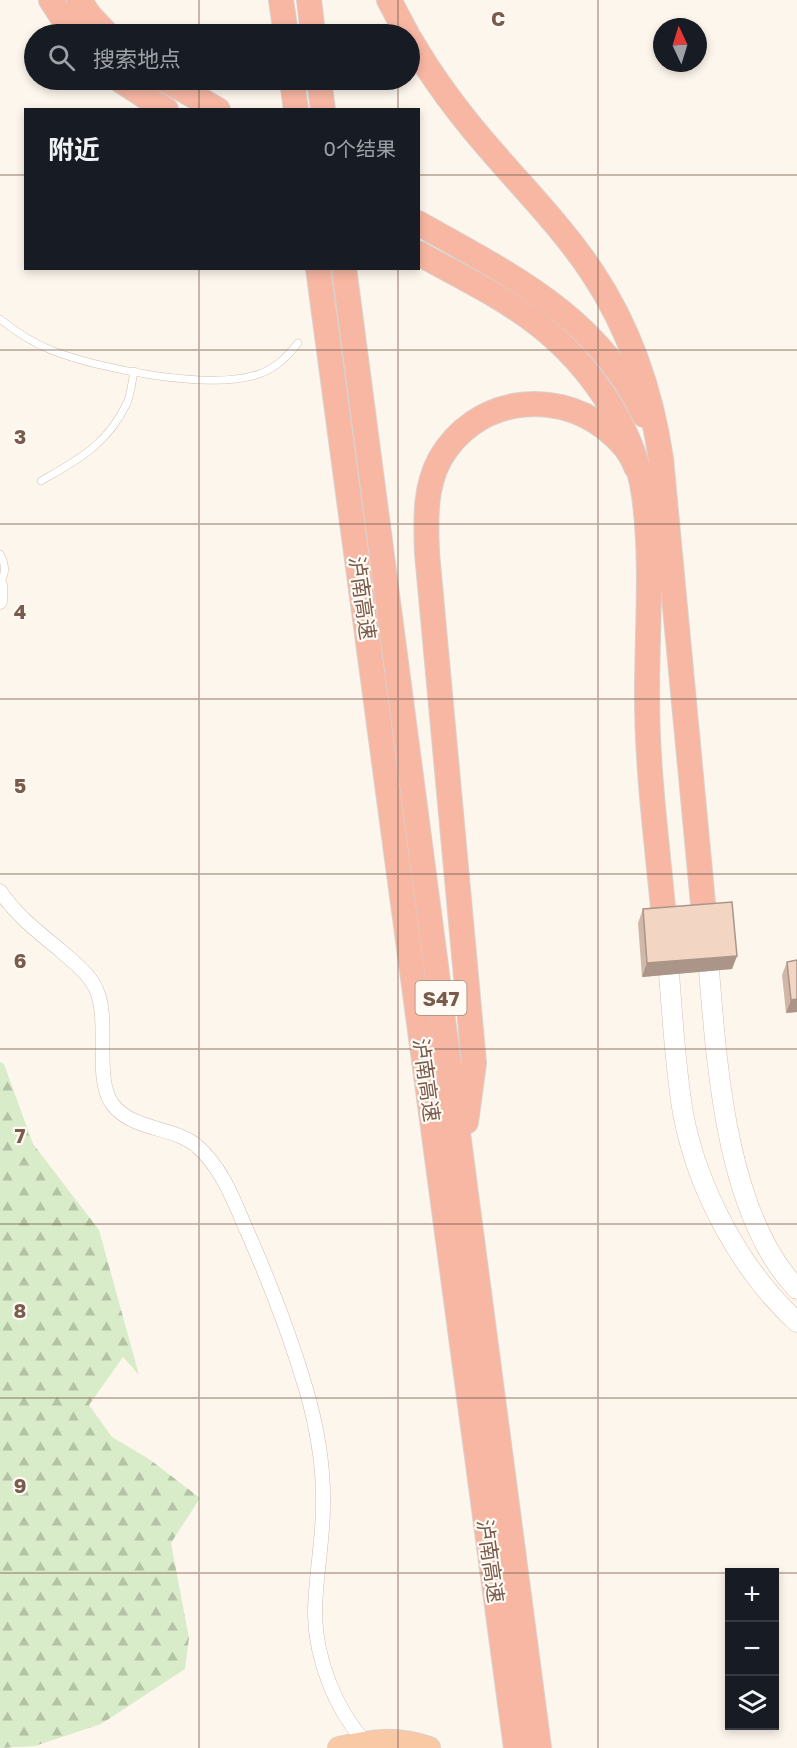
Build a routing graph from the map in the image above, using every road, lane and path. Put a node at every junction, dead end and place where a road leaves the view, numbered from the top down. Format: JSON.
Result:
{"nodes":[{"id":1,"x":51,"y":0,"type":"edge"},
{"id":2,"x":80,"y":0,"type":"edge"},
{"id":3,"x":281,"y":0,"type":"edge"},
{"id":4,"x":309,"y":0,"type":"edge"},
{"id":5,"x":389,"y":0,"type":"edge"},
{"id":6,"x":67,"y":24,"type":"edge"},
{"id":7,"x":98,"y":24,"type":"edge"},
{"id":8,"x":285,"y":24,"type":"edge"},
{"id":9,"x":312,"y":24,"type":"edge"},
{"id":10,"x":402,"y":24,"type":"edge"},
{"id":11,"x":420,"y":55,"type":"edge"},
{"id":12,"x":135,"y":90,"type":"edge"},
{"id":13,"x":183,"y":90,"type":"edge"},
{"id":14,"x":293,"y":90,"type":"edge"},
{"id":15,"x":320,"y":90,"type":"edge"},
{"id":16,"x":163,"y":108,"type":"edge"},
{"id":17,"x":215,"y":108,"type":"edge"},
{"id":18,"x":296,"y":108,"type":"edge"},
{"id":19,"x":323,"y":108,"type":"edge"},
{"id":20,"x":420,"y":224,"type":"edge"},
{"id":21,"x":420,"y":254,"type":"edge"},
{"id":22,"x":318,"y":270,"type":"edge"},
{"id":23,"x":344,"y":270,"type":"edge"},
{"id":24,"x":0,"y":319,"type":"edge"},
{"id":25,"x":298,"y":343,"type":"dead end"},
{"id":26,"x":134,"y":371,"type":"junction"},
{"id":27,"x":661,"y":459,"type":"junction"},
{"id":28,"x":636,"y":467,"type":"junction"},
{"id":29,"x":41,"y":481,"type":"dead end"},
{"id":30,"x":0,"y":554,"type":"edge"},
{"id":31,"x":0,"y":583,"type":"edge"},
{"id":32,"x":0,"y":602,"type":"edge"},
{"id":33,"x":0,"y":891,"type":"edge"},
{"id":34,"x":707,"y":946,"type":"joint"},
{"id":35,"x":667,"y":947,"type":"joint"},
{"id":36,"x":462,"y":1154,"type":"junction"},
{"id":37,"x":795,"y":1287,"type":"edge"},
{"id":38,"x":797,"y":1322,"type":"edge"},
{"id":39,"x":364,"y":1742,"type":"junction"},
{"id":40,"x":339,"y":1748,"type":"edge"},
{"id":41,"x":429,"y":1748,"type":"edge"},
{"id":42,"x":516,"y":1748,"type":"edge"},
{"id":43,"x":539,"y":1748,"type":"edge"}],
"edges":[{"from":1,"to":6,"type":"highway"},
{"from":2,"to":7,"type":"highway"},
{"from":3,"to":8,"type":"highway"},
{"from":4,"to":9,"type":"highway"},
{"from":5,"to":10,"type":"highway"},
{"from":11,"to":27,"type":"highway"},
{"from":12,"to":16,"type":"highway"},
{"from":13,"to":17,"type":"highway"},
{"from":14,"to":18,"type":"highway"},
{"from":15,"to":19,"type":"highway"},
{"from":20,"to":27,"type":"highway"},
{"from":21,"to":28,"type":"highway"},
{"from":22,"to":42,"type":"highway","name":"泸南高速","number":"S47"},
{"from":23,"to":36,"type":"highway","name":"泸南高速","number":"S47"},
{"from":24,"to":26,"type":"lane"},
{"from":25,"to":26,"type":"lane"},
{"from":26,"to":29,"type":"lane"},
{"from":27,"to":34,"type":"highway"},
{"from":28,"to":35,"type":"highway"},
{"from":28,"to":36,"type":"highway"},
{"from":30,"to":31,"type":"lane"},
{"from":31,"to":32,"type":"street"},
{"from":33,"to":39,"type":"street"},
{"from":34,"to":37,"type":"main road"},
{"from":35,"to":38,"type":"main road"},
{"from":36,"to":43,"type":"highway","name":"泸南高速","number":"S47"},
{"from":39,"to":40,"type":"highway"},
{"from":39,"to":41,"type":"highway"}]}
